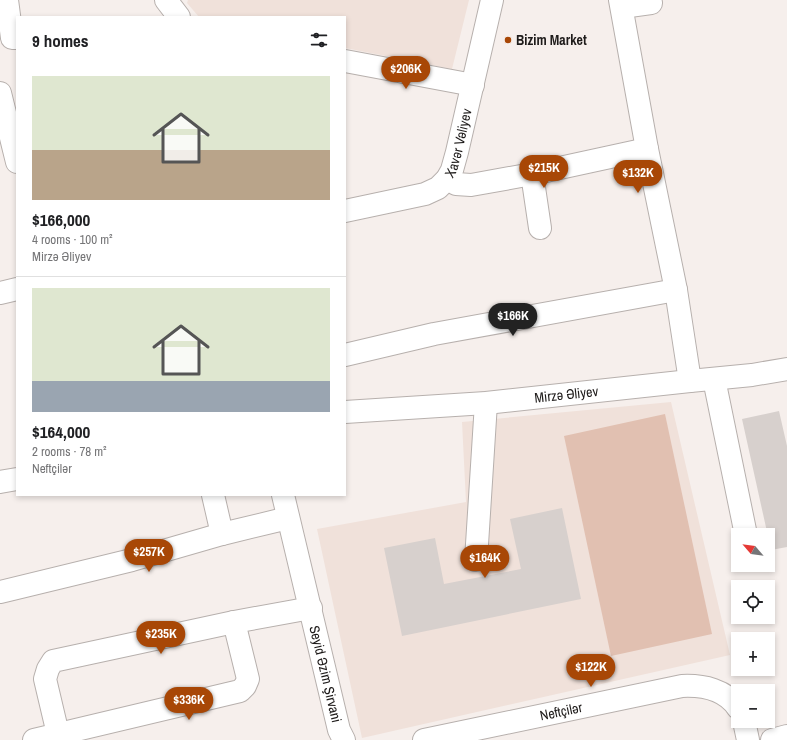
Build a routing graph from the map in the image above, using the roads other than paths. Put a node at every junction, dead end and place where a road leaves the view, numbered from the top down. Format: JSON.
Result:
{"nodes":[{"id":1,"x":7,"y":0,"type":"edge"},
{"id":2,"x":166,"y":0,"type":"edge"},
{"id":3,"x":492,"y":0,"type":"edge"},
{"id":4,"x":651,"y":3,"type":"dead end"},
{"id":5,"x":621,"y":4,"type":"edge"},
{"id":6,"x":178,"y":16,"type":"edge"},
{"id":7,"x":10,"y":43,"type":"edge"},
{"id":8,"x":346,"y":61,"type":"edge"},
{"id":9,"x":473,"y":85,"type":"junction"},
{"id":10,"x":0,"y":93,"type":"edge"},
{"id":11,"x":646,"y":149,"type":"junction"},
{"id":12,"x":16,"y":158,"type":"edge"},
{"id":13,"x":532,"y":174,"type":"junction"},
{"id":14,"x":447,"y":179,"type":"junction"},
{"id":15,"x":346,"y":211,"type":"edge"},
{"id":16,"x":540,"y":228,"type":"dead end"},
{"id":17,"x":16,"y":289,"type":"edge"},
{"id":18,"x":676,"y":290,"type":"junction"},
{"id":19,"x":0,"y":293,"type":"edge"},
{"id":20,"x":346,"y":355,"type":"edge"},
{"id":21,"x":787,"y":369,"type":"edge"},
{"id":22,"x":714,"y":379,"type":"junction"},
{"id":23,"x":690,"y":381,"type":"junction"},
{"id":24,"x":486,"y":403,"type":"junction"},
{"id":25,"x":346,"y":412,"type":"edge"},
{"id":26,"x":16,"y":479,"type":"edge"},
{"id":27,"x":0,"y":482,"type":"edge"},
{"id":28,"x":213,"y":496,"type":"edge"},
{"id":29,"x":283,"y":496,"type":"edge"},
{"id":30,"x":288,"y":518,"type":"junction"},
{"id":31,"x":745,"y":528,"type":"edge"},
{"id":32,"x":222,"y":534,"type":"junction"},
{"id":33,"x":476,"y":560,"type":"dead end"},
{"id":34,"x":0,"y":592,"type":"edge"},
{"id":35,"x":311,"y":608,"type":"junction"},
{"id":36,"x":234,"y":622,"type":"junction"},
{"id":37,"x":731,"y":700,"type":"edge"},
{"id":38,"x":745,"y":728,"type":"edge"},
{"id":39,"x":490,"y":733,"type":"edge"},
{"id":40,"x":58,"y":734,"type":"junction"},
{"id":41,"x":787,"y":736,"type":"edge"},
{"id":42,"x":34,"y":740,"type":"edge"},
{"id":43,"x":344,"y":740,"type":"edge"},
{"id":44,"x":424,"y":740,"type":"edge"},
{"id":45,"x":748,"y":740,"type":"edge"},
{"id":46,"x":772,"y":740,"type":"edge"}],
"edges":[{"from":1,"to":7,"type":"street"},
{"from":2,"to":6,"type":"street"},
{"from":3,"to":9,"type":"street","name":"Xavər Vəliyev"},
{"from":4,"to":5,"type":"street"},
{"from":5,"to":11,"type":"street"},
{"from":8,"to":9,"type":"street"},
{"from":9,"to":14,"type":"street","name":"Xavər Vəliyev"},
{"from":10,"to":12,"type":"street"},
{"from":11,"to":13,"type":"street"},
{"from":11,"to":18,"type":"street"},
{"from":13,"to":14,"type":"street"},
{"from":13,"to":16,"type":"street"},
{"from":14,"to":15,"type":"street","name":"Xavər Vəliyev"},
{"from":17,"to":19,"type":"street"},
{"from":18,"to":20,"type":"street"},
{"from":18,"to":23,"type":"street"},
{"from":21,"to":22,"type":"street","name":"Mirzə Əliyev"},
{"from":22,"to":23,"type":"street","name":"Mirzə Əliyev"},
{"from":22,"to":31,"type":"street"},
{"from":23,"to":24,"type":"street","name":"Mirzə Əliyev"},
{"from":24,"to":25,"type":"street","name":"Mirzə Əliyev"},
{"from":24,"to":33,"type":"street"},
{"from":26,"to":27,"type":"street"},
{"from":28,"to":32,"type":"street"},
{"from":29,"to":30,"type":"street","name":"Seyid Əzim Şirvani"},
{"from":30,"to":32,"type":"street"},
{"from":30,"to":35,"type":"street","name":"Seyid Əzim Şirvani"},
{"from":32,"to":34,"type":"street"},
{"from":35,"to":36,"type":"street","name":"Seyid Əzim Şirvani"},
{"from":35,"to":43,"type":"street","name":"Seyid Əzim Şirvani"},
{"from":36,"to":40,"type":"street"},
{"from":36,"to":40,"type":"street","name":"Seyid Əzim Şirvani"},
{"from":37,"to":39,"type":"street","name":"Neftçilər"},
{"from":38,"to":45,"type":"street"},
{"from":39,"to":44,"type":"street","name":"Neftçilər"},
{"from":40,"to":42,"type":"street"},
{"from":41,"to":46,"type":"street"}]}
